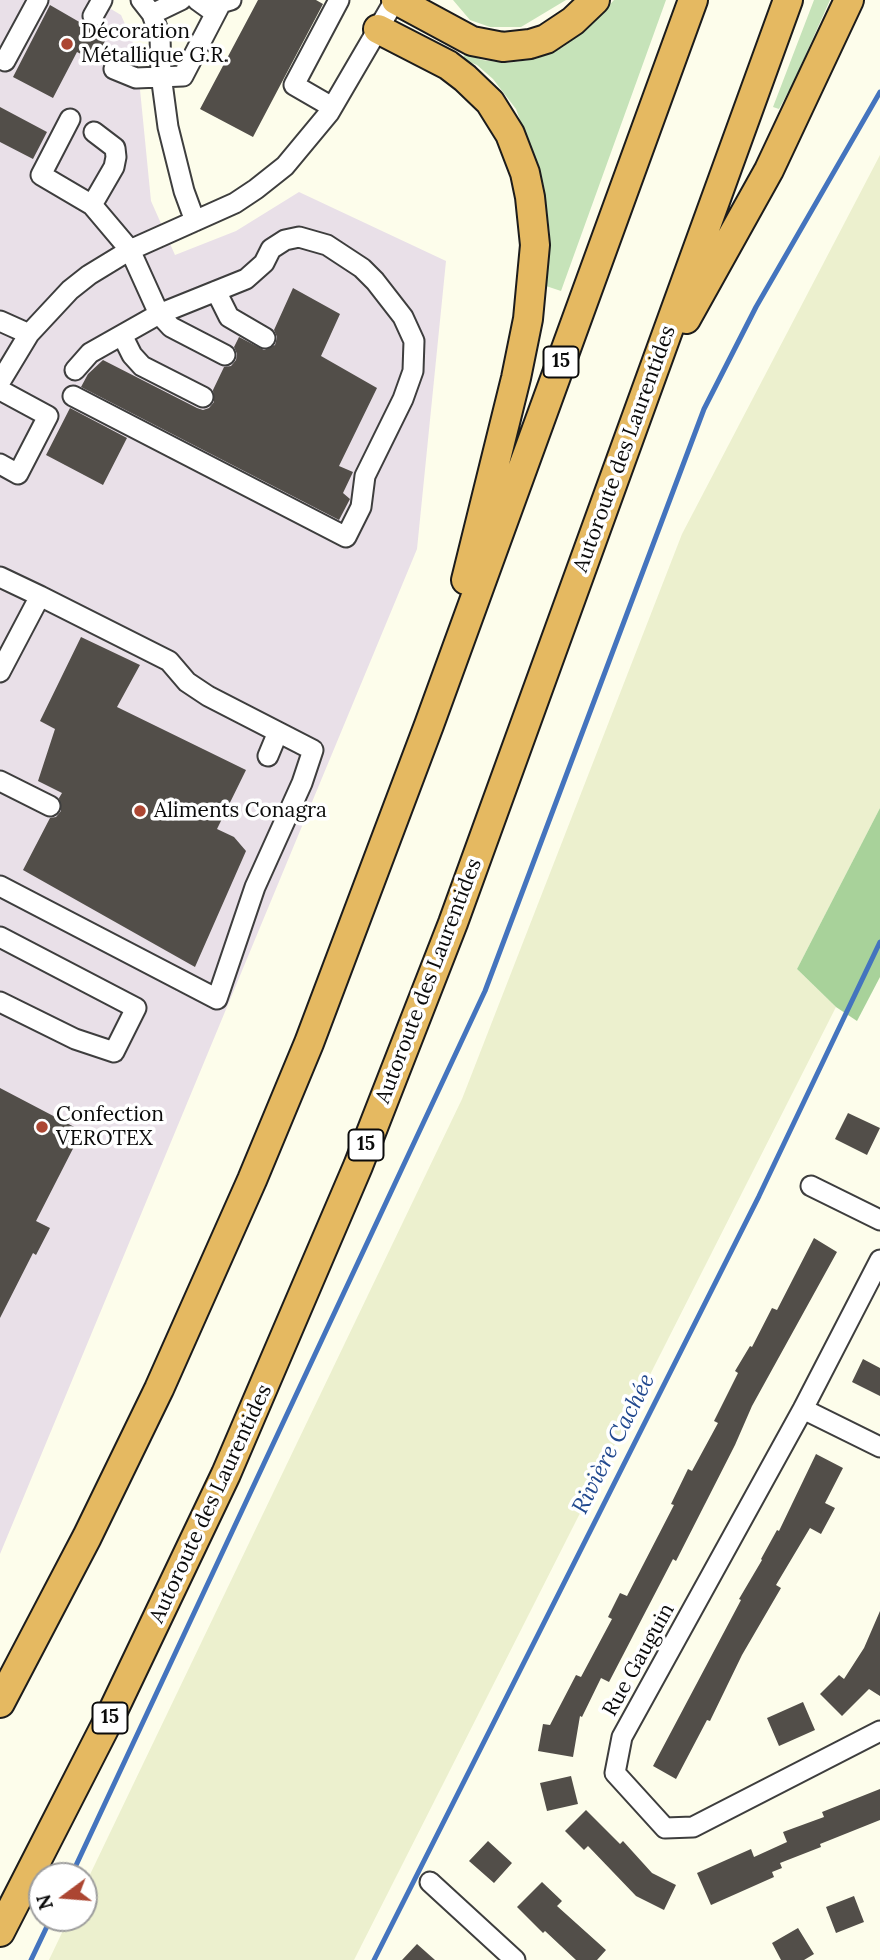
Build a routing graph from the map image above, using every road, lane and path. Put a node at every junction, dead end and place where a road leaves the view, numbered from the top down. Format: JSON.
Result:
{"nodes":[{"id":1,"x":38,"y":0,"type":"edge"},
{"id":2,"x":181,"y":0,"type":"edge"},
{"id":3,"x":197,"y":0,"type":"edge"},
{"id":4,"x":231,"y":0,"type":"edge"},
{"id":5,"x":339,"y":0,"type":"edge"},
{"id":6,"x":395,"y":0,"type":"edge"},
{"id":7,"x":595,"y":0,"type":"edge"},
{"id":8,"x":693,"y":0,"type":"edge"},
{"id":9,"x":788,"y":0,"type":"edge"},
{"id":10,"x":849,"y":0,"type":"edge"},
{"id":11,"x":146,"y":7,"type":"edge"},
{"id":12,"x":215,"y":13,"type":"junction"},
{"id":13,"x":378,"y":29,"type":"junction"},
{"id":14,"x":5,"y":61,"type":"dead end"},
{"id":15,"x":114,"y":69,"type":"dead end"},
{"id":16,"x":162,"y":78,"type":"junction"},
{"id":17,"x":332,"y":107,"type":"junction"},
{"id":18,"x":70,"y":119,"type":"dead end"},
{"id":19,"x":94,"y":132,"type":"dead end"},
{"id":20,"x":92,"y":205,"type":"junction"},
{"id":21,"x":195,"y":221,"type":"junction"},
{"id":22,"x":130,"y":250,"type":"junction"},
{"id":23,"x":216,"y":291,"type":"junction"},
{"id":24,"x":159,"y":314,"type":"junction"},
{"id":25,"x":0,"y":321,"type":"edge"},
{"id":26,"x":29,"y":334,"type":"junction"},
{"id":27,"x":122,"y":335,"type":"junction"},
{"id":28,"x":265,"y":338,"type":"dead end"},
{"id":29,"x":225,"y":355,"type":"dead end"},
{"id":30,"x":75,"y":370,"type":"dead end"},
{"id":31,"x":0,"y":383,"type":"edge"},
{"id":32,"x":0,"y":390,"type":"edge"},
{"id":33,"x":646,"y":392,"type":"junction"},
{"id":34,"x":73,"y":396,"type":"dead end"},
{"id":35,"x":203,"y":397,"type":"dead end"},
{"id":36,"x":0,"y":464,"type":"edge"},
{"id":37,"x":0,"y":577,"type":"edge"},
{"id":38,"x":40,"y":596,"type":"junction"},
{"id":39,"x":0,"y":672,"type":"edge"},
{"id":40,"x":429,"y":725,"type":"junction"},
{"id":41,"x":278,"y":732,"type":"junction"},
{"id":42,"x":268,"y":756,"type":"dead end"},
{"id":43,"x":0,"y":781,"type":"edge"},
{"id":44,"x":50,"y":806,"type":"dead end"},
{"id":45,"x":0,"y":886,"type":"edge"},
{"id":46,"x":0,"y":937,"type":"edge"},
{"id":47,"x":0,"y":1002,"type":"edge"},
{"id":48,"x":811,"y":1186,"type":"dead end"},
{"id":49,"x":880,"y":1220,"type":"edge"},
{"id":50,"x":880,"y":1260,"type":"edge"},
{"id":51,"x":803,"y":1409,"type":"junction"},
{"id":52,"x":880,"y":1447,"type":"edge"},
{"id":53,"x":0,"y":1703,"type":"edge"},
{"id":54,"x":880,"y":1731,"type":"edge"},
{"id":55,"x":430,"y":1882,"type":"dead end"},
{"id":56,"x":0,"y":1932,"type":"edge"},
{"id":57,"x":515,"y":1960,"type":"edge"}],
"edges":[{"from":1,"to":14,"type":"street"},
{"from":2,"to":11,"type":"street"},
{"from":3,"to":12,"type":"street"},
{"from":4,"to":12,"type":"street"},
{"from":5,"to":17,"type":"street"},
{"from":6,"to":7,"type":"highway"},
{"from":6,"to":13,"type":"street"},
{"from":8,"to":40,"type":"highway","number":"15"},
{"from":9,"to":33,"type":"highway","name":"Autoroute des Laurentides","number":"15"},
{"from":10,"to":33,"type":"highway"},
{"from":11,"to":16,"type":"street"},
{"from":12,"to":16,"type":"street"},
{"from":13,"to":17,"type":"street"},
{"from":13,"to":40,"type":"highway"},
{"from":15,"to":16,"type":"street"},
{"from":16,"to":21,"type":"street"},
{"from":17,"to":21,"type":"street"},
{"from":18,"to":20,"type":"street"},
{"from":19,"to":20,"type":"street"},
{"from":20,"to":22,"type":"street"},
{"from":21,"to":22,"type":"street"},
{"from":22,"to":24,"type":"street"},
{"from":22,"to":26,"type":"street"},
{"from":23,"to":24,"type":"street"},
{"from":23,"to":28,"type":"street"},
{"from":23,"to":34,"type":"street"},
{"from":24,"to":27,"type":"street"},
{"from":24,"to":29,"type":"street"},
{"from":25,"to":26,"type":"street"},
{"from":26,"to":31,"type":"street"},
{"from":27,"to":30,"type":"street"},
{"from":27,"to":35,"type":"street"},
{"from":32,"to":36,"type":"street"},
{"from":33,"to":56,"type":"highway","name":"Autoroute des Laurentides","number":"15"},
{"from":37,"to":38,"type":"street"},
{"from":38,"to":39,"type":"street"},
{"from":38,"to":41,"type":"street"},
{"from":40,"to":53,"type":"highway","number":"15"},
{"from":41,"to":42,"type":"street"},
{"from":41,"to":45,"type":"street"},
{"from":43,"to":44,"type":"street"},
{"from":46,"to":47,"type":"street"},
{"from":48,"to":49,"type":"street"},
{"from":50,"to":51,"type":"street","name":"Rue Gauguin"},
{"from":51,"to":52,"type":"street"},
{"from":51,"to":54,"type":"street","name":"Rue Gauguin"},
{"from":55,"to":57,"type":"street"}]}
